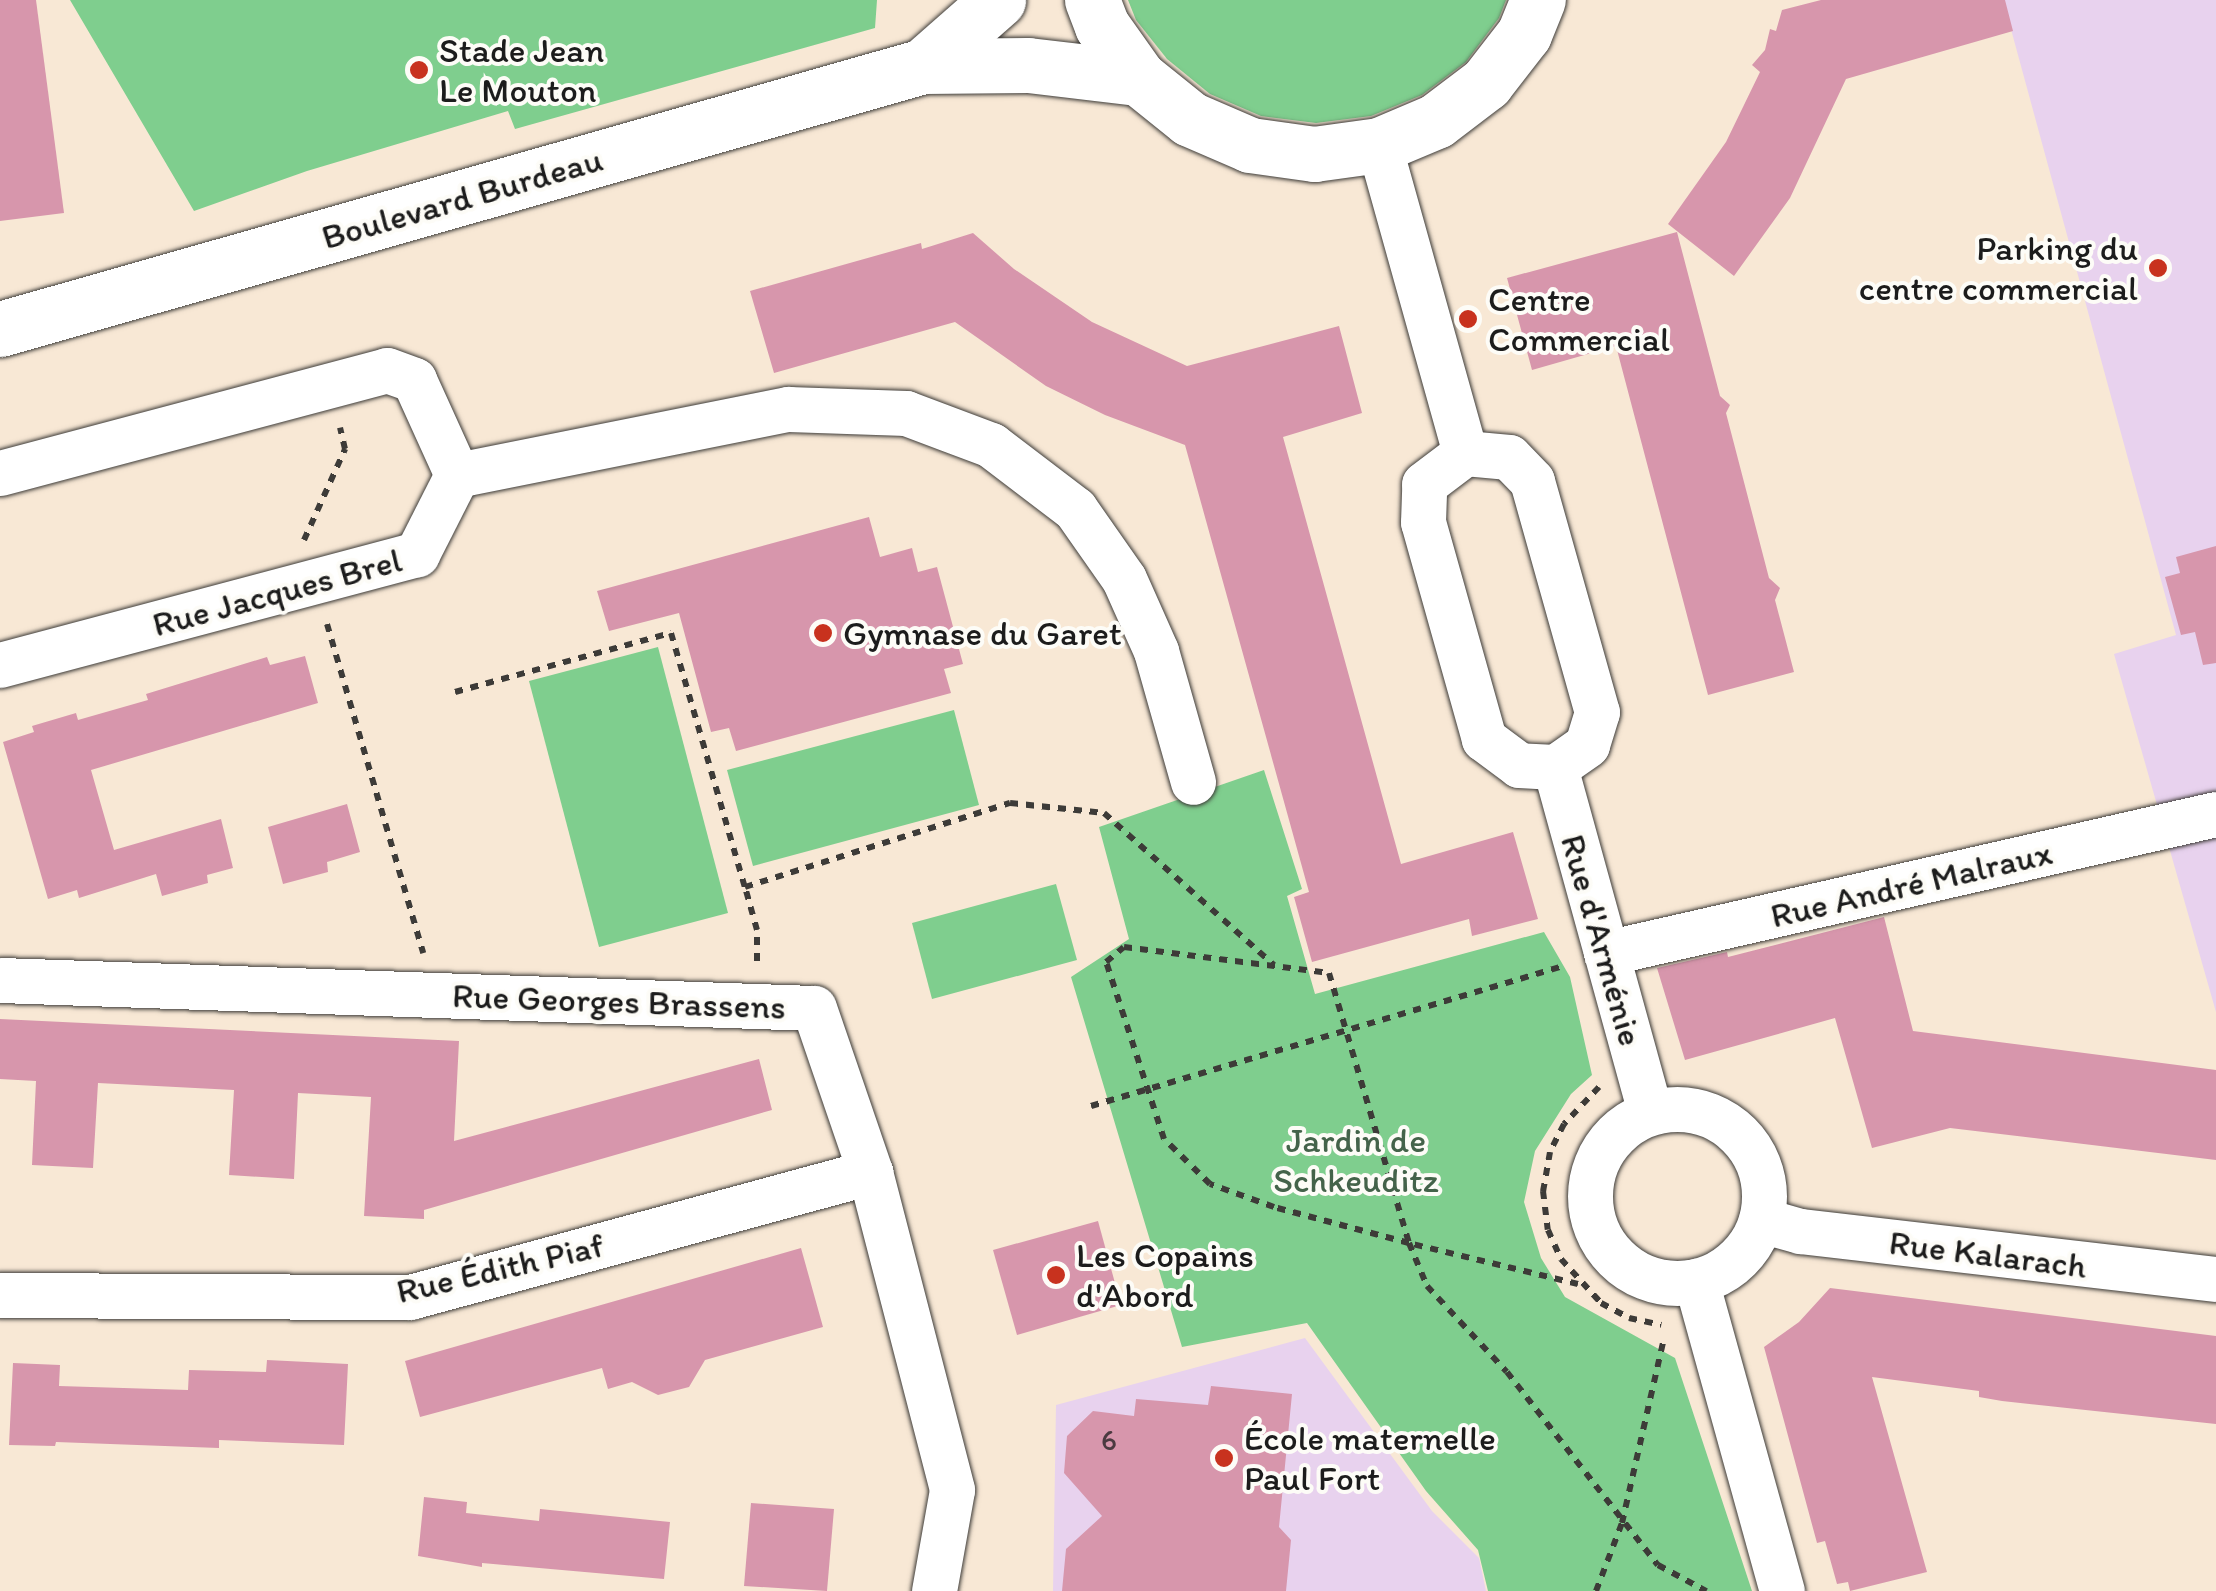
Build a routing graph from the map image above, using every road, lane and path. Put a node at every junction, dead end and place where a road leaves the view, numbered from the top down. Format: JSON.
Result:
{"nodes":[{"id":1,"x":998,"y":0,"type":"edge"},
{"id":2,"x":1092,"y":0,"type":"edge"},
{"id":3,"x":1538,"y":0,"type":"edge"},
{"id":4,"x":923,"y":66,"type":"junction"},
{"id":5,"x":1139,"y":78,"type":"junction"},
{"id":6,"x":1379,"y":144,"type":"junction"},
{"id":7,"x":0,"y":329,"type":"edge"},
{"id":8,"x":337,"y":419,"type":"dead end"},
{"id":9,"x":1465,"y":452,"type":"junction"},
{"id":10,"x":0,"y":473,"type":"edge"},
{"id":11,"x":457,"y":475,"type":"junction"},
{"id":12,"x":315,"y":584,"type":"junction"},
{"id":13,"x":0,"y":666,"type":"edge"},
{"id":14,"x":455,"y":692,"type":"dead end"},
{"id":15,"x":1554,"y":767,"type":"junction"},
{"id":16,"x":1192,"y":782,"type":"dead end"},
{"id":17,"x":2216,"y":814,"type":"edge"},
{"id":18,"x":745,"y":887,"type":"junction"},
{"id":19,"x":1606,"y":953,"type":"junction"},
{"id":20,"x":1275,"y":966,"type":"junction"},
{"id":21,"x":0,"y":980,"type":"edge"},
{"id":22,"x":423,"y":994,"type":"junction"},
{"id":23,"x":756,"y":1005,"type":"junction"},
{"id":24,"x":1346,"y":1030,"type":"junction"},
{"id":25,"x":1608,"y":1080,"type":"dead end"},
{"id":26,"x":1148,"y":1090,"type":"junction"},
{"id":27,"x":1091,"y":1106,"type":"dead end"},
{"id":28,"x":1650,"y":1112,"type":"junction"},
{"id":29,"x":870,"y":1172,"type":"junction"},
{"id":30,"x":1761,"y":1220,"type":"junction"},
{"id":31,"x":1409,"y":1243,"type":"junction"},
{"id":32,"x":2216,"y":1279,"type":"edge"},
{"id":33,"x":1696,"y":1281,"type":"junction"},
{"id":34,"x":1578,"y":1284,"type":"junction"},
{"id":35,"x":0,"y":1295,"type":"edge"},
{"id":36,"x":1622,"y":1523,"type":"junction"},
{"id":37,"x":934,"y":1591,"type":"edge"},
{"id":38,"x":1596,"y":1591,"type":"edge"},
{"id":39,"x":1706,"y":1591,"type":"edge"},
{"id":40,"x":1782,"y":1591,"type":"edge"}],
"edges":[{"from":1,"to":4,"type":"main road","name":"Boulevard Burdeau"},
{"from":2,"to":5,"type":"main road"},
{"from":3,"to":6,"type":"main road"},
{"from":4,"to":5,"type":"main road","name":"Boulevard Burdeau"},
{"from":4,"to":7,"type":"main road","name":"Boulevard Burdeau"},
{"from":5,"to":6,"type":"main road"},
{"from":6,"to":9,"type":"street"},
{"from":8,"to":12,"type":"path"},
{"from":9,"to":15,"type":"street"},
{"from":9,"to":15,"type":"street"},
{"from":10,"to":11,"type":"street"},
{"from":11,"to":12,"type":"street","name":"Rue Jacques Brel"},
{"from":11,"to":16,"type":"street"},
{"from":12,"to":13,"type":"street","name":"Rue Jacques Brel"},
{"from":12,"to":22,"type":"path"},
{"from":14,"to":18,"type":"path"},
{"from":15,"to":19,"type":"street","name":"Rue d'Arménie"},
{"from":17,"to":19,"type":"street","name":"Rue André Malraux"},
{"from":18,"to":20,"type":"path"},
{"from":18,"to":23,"type":"path"},
{"from":19,"to":24,"type":"path"},
{"from":19,"to":28,"type":"street","name":"Rue d'Arménie"},
{"from":20,"to":24,"type":"path"},
{"from":20,"to":26,"type":"path"},
{"from":21,"to":22,"type":"street","name":"Rue Georges Brassens"},
{"from":22,"to":23,"type":"street","name":"Rue Georges Brassens"},
{"from":23,"to":29,"type":"street","name":"Rue Georges Brassens"},
{"from":24,"to":26,"type":"path"},
{"from":24,"to":31,"type":"path"},
{"from":25,"to":34,"type":"path"},
{"from":26,"to":27,"type":"path"},
{"from":26,"to":31,"type":"path"},
{"from":28,"to":30,"type":"street"},
{"from":28,"to":33,"type":"street"},
{"from":29,"to":35,"type":"street","name":"Rue Édith Piaf"},
{"from":29,"to":37,"type":"street","name":"Rue Georges Brassens"},
{"from":30,"to":32,"type":"street","name":"Rue Kalarach"},
{"from":30,"to":33,"type":"street"},
{"from":31,"to":34,"type":"path"},
{"from":31,"to":36,"type":"path"},
{"from":33,"to":40,"type":"street"},
{"from":34,"to":36,"type":"path"},
{"from":36,"to":38,"type":"path"},
{"from":36,"to":39,"type":"path"}]}
